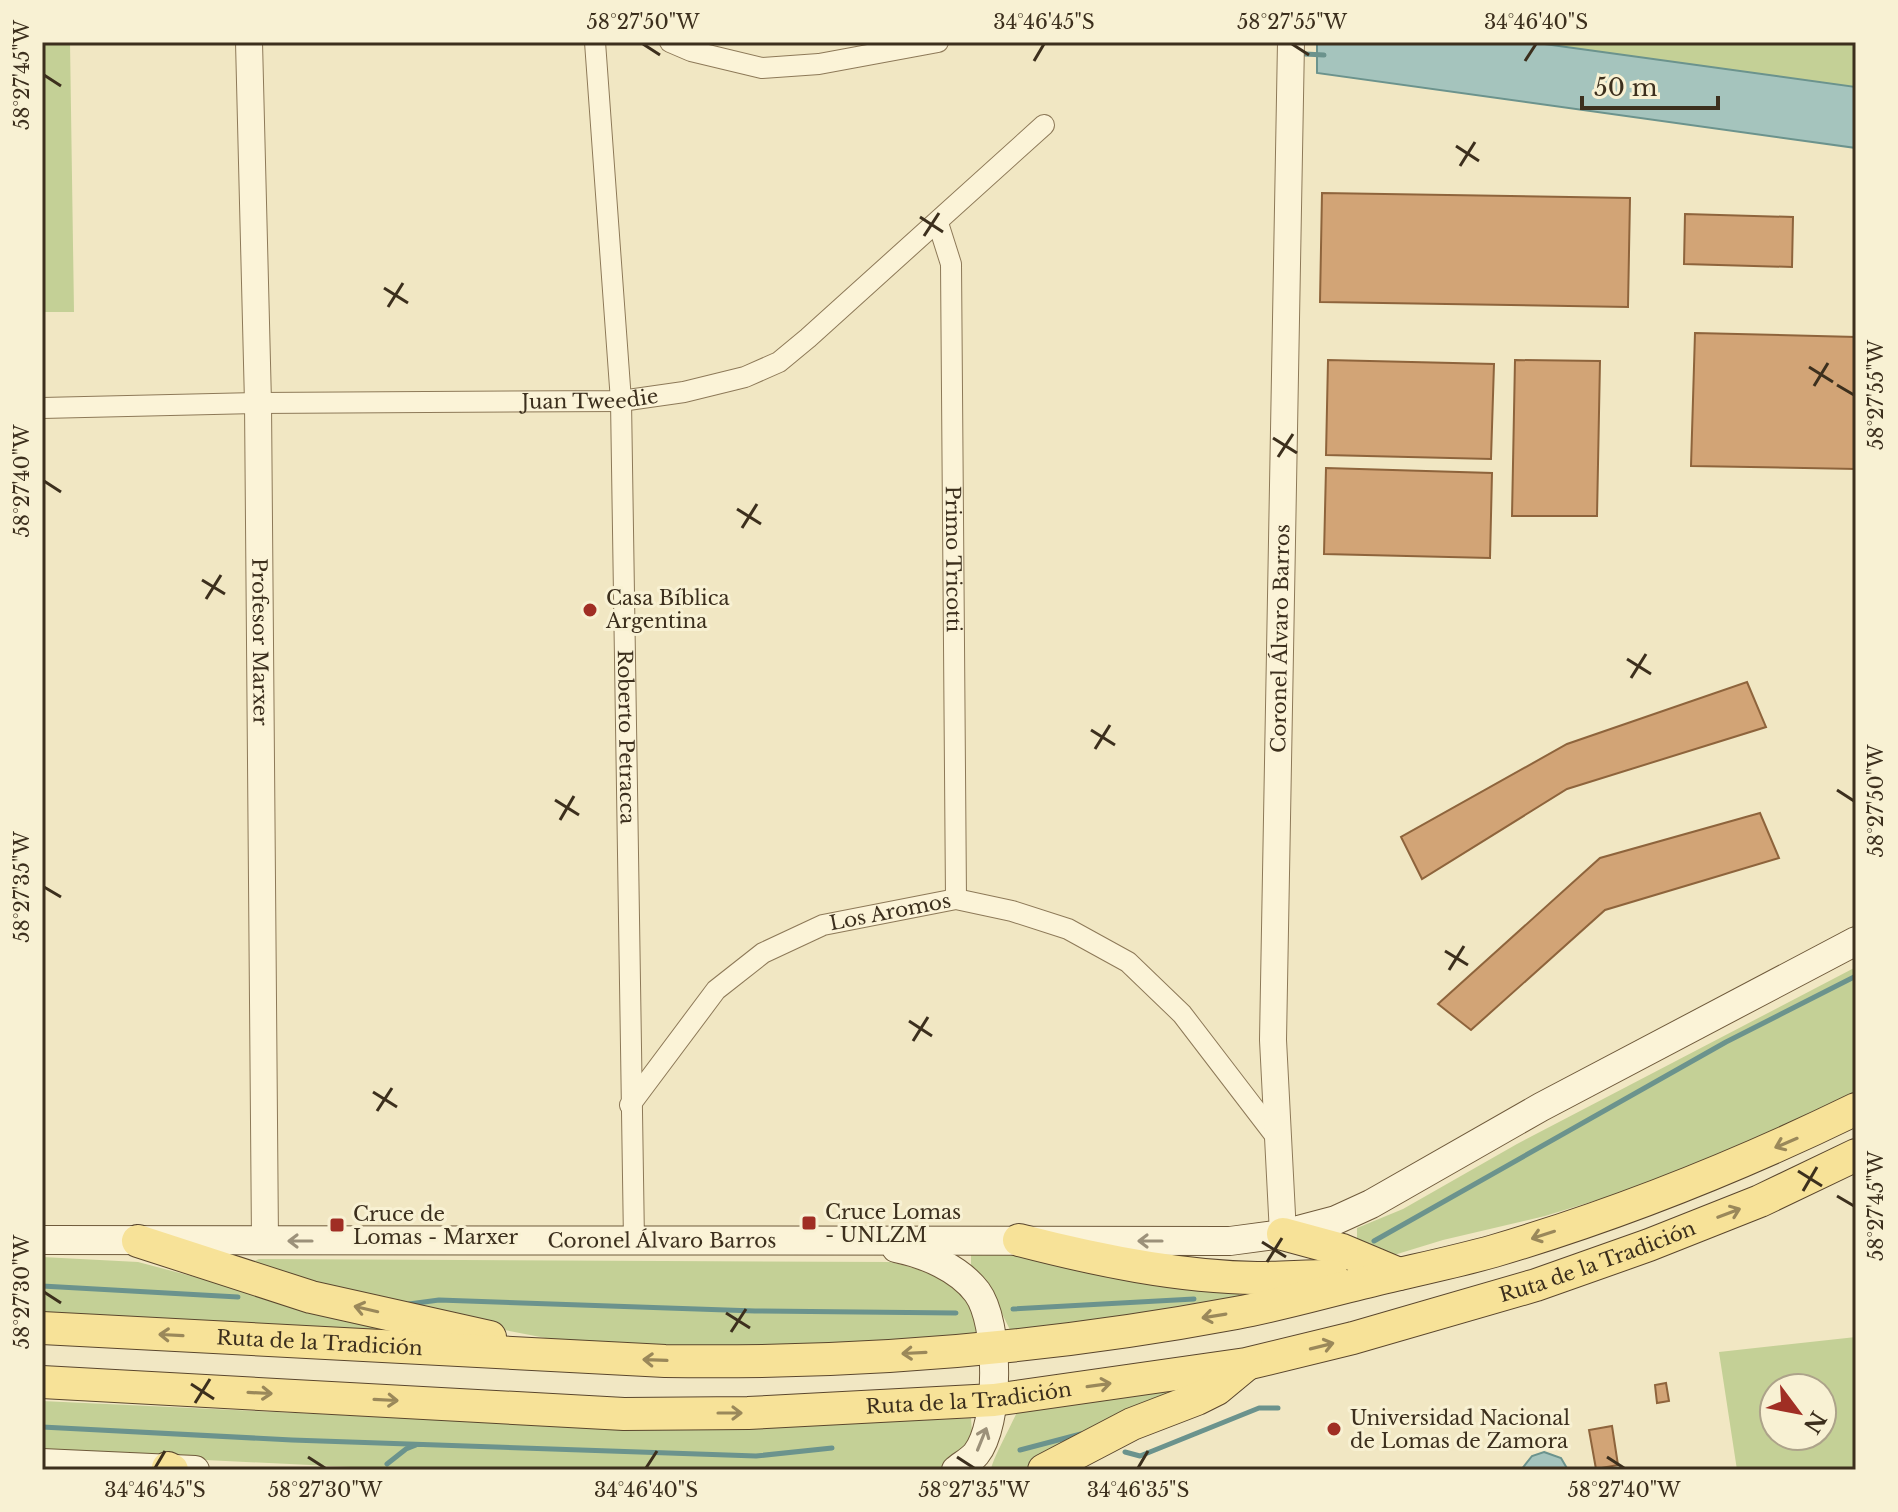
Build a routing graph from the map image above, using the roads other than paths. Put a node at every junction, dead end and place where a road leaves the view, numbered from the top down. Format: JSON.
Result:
{"nodes":[{"id":1,"x":249,"y":42,"type":"edge"},
{"id":2,"x":595,"y":42,"type":"edge"},
{"id":3,"x":670,"y":42,"type":"edge"},
{"id":4,"x":938,"y":42,"type":"edge"},
{"id":5,"x":1291,"y":42,"type":"edge"},
{"id":6,"x":1044,"y":125,"type":"dead end"},
{"id":7,"x":938,"y":223,"type":"junction"},
{"id":8,"x":621,"y":401,"type":"junction"},
{"id":9,"x":258,"y":403,"type":"junction"},
{"id":10,"x":42,"y":408,"type":"edge"},
{"id":11,"x":956,"y":899,"type":"junction"},
{"id":12,"x":1856,"y":941,"type":"edge"},
{"id":13,"x":630,"y":1105,"type":"junction"},
{"id":14,"x":1856,"y":1109,"type":"edge"},
{"id":15,"x":1277,"y":1138,"type":"junction"},
{"id":16,"x":1856,"y":1155,"type":"edge"},
{"id":17,"x":1283,"y":1234,"type":"junction"},
{"id":18,"x":42,"y":1240,"type":"edge"},
{"id":19,"x":1019,"y":1240,"type":"junction"},
{"id":20,"x":138,"y":1241,"type":"junction"},
{"id":21,"x":265,"y":1241,"type":"junction"},
{"id":22,"x":634,"y":1241,"type":"junction"},
{"id":23,"x":864,"y":1241,"type":"junction"},
{"id":24,"x":1399,"y":1274,"type":"junction"},
{"id":25,"x":42,"y":1328,"type":"edge"},
{"id":26,"x":992,"y":1348,"type":"junction"},
{"id":27,"x":579,"y":1357,"type":"junction"},
{"id":28,"x":1246,"y":1364,"type":"junction"},
{"id":29,"x":42,"y":1382,"type":"edge"},
{"id":30,"x":994,"y":1400,"type":"junction"},
{"id":31,"x":42,"y":1463,"type":"edge"},
{"id":32,"x":178,"y":1469,"type":"edge"},
{"id":33,"x":956,"y":1470,"type":"edge"},
{"id":34,"x":1044,"y":1470,"type":"edge"}],
"edges":[{"from":1,"to":9,"type":"street","name":"Profesor Marxer"},
{"from":2,"to":8,"type":"street","name":"Roberto Petracca"},
{"from":3,"to":4,"type":"street"},
{"from":5,"to":15,"type":"street","name":"Coronel Álvaro Barros"},
{"from":6,"to":7,"type":"street","name":"Juan Tweedie"},
{"from":7,"to":8,"type":"street","name":"Juan Tweedie"},
{"from":7,"to":11,"type":"street","name":"Primo Tricotti"},
{"from":8,"to":9,"type":"street","name":"Juan Tweedie"},
{"from":8,"to":13,"type":"street","name":"Roberto Petracca"},
{"from":9,"to":10,"type":"street","name":"Juan Tweedie"},
{"from":9,"to":21,"type":"street","name":"Profesor Marxer"},
{"from":11,"to":13,"type":"street","name":"Los Aromos"},
{"from":11,"to":15,"type":"street","name":"Los Aromos"},
{"from":12,"to":17,"type":"main road","name":"Coronel Álvaro Barros"},
{"from":13,"to":22,"type":"street","name":"Roberto Petracca"},
{"from":14,"to":24,"type":"main road","name":"Ruta de la Tradición","one_way":true},
{"from":15,"to":17,"type":"street","name":"Coronel Álvaro Barros"},
{"from":28,"to":16,"type":"main road","name":"Ruta de la Tradición","one_way":true},
{"from":17,"to":19,"type":"main road","name":"Coronel Álvaro Barros","one_way":true},
{"from":17,"to":24,"type":"main road"},
{"from":18,"to":20,"type":"main road","name":"Coronel Álvaro Barros"},
{"from":19,"to":23,"type":"main road","name":"Coronel Álvaro Barros"},
{"from":19,"to":24,"type":"main road"},
{"from":20,"to":21,"type":"main road","name":"Coronel Álvaro Barros"},
{"from":27,"to":20,"type":"main road","one_way":true},
{"from":22,"to":21,"type":"main road","name":"Coronel Álvaro Barros","one_way":true},
{"from":22,"to":23,"type":"main road","name":"Coronel Álvaro Barros"},
{"from":23,"to":26,"type":"main road"},
{"from":24,"to":26,"type":"main road","name":"Ruta de la Tradición","one_way":true},
{"from":27,"to":25,"type":"main road","name":"Ruta de la Tradición","one_way":true},
{"from":26,"to":27,"type":"main road","name":"Ruta de la Tradición","one_way":true},
{"from":26,"to":30,"type":"main road"},
{"from":30,"to":28,"type":"main road","name":"Ruta de la Tradición","one_way":true},
{"from":28,"to":34,"type":"main road"},
{"from":29,"to":30,"type":"main road","name":"Ruta de la Tradición","one_way":true},
{"from":33,"to":30,"type":"main road","one_way":true},
{"from":31,"to":32,"type":"main road"}]}
